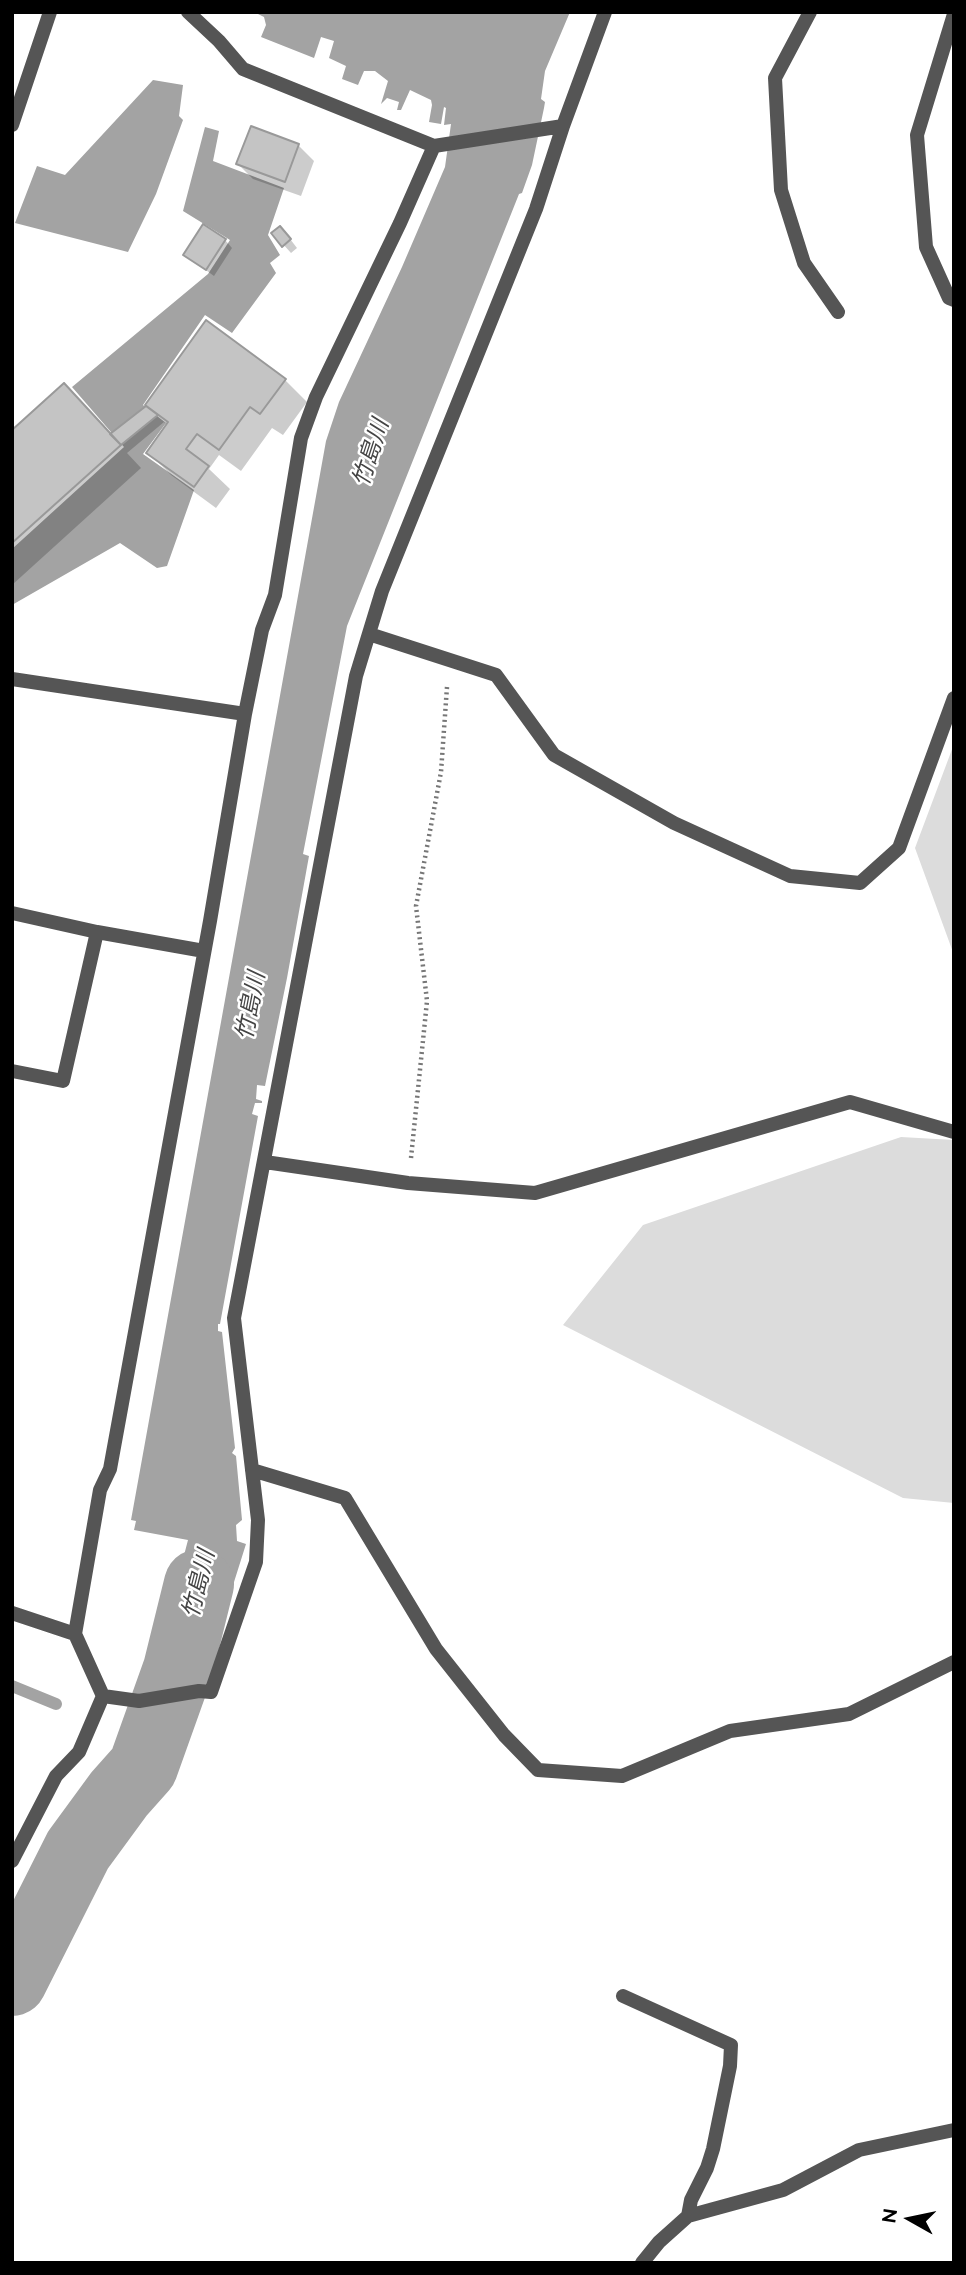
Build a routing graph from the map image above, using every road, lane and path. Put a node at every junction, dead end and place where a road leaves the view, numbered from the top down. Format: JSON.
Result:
{"nodes":[{"id":1,"x":50,"y":12,"type":"edge"},
{"id":2,"x":188,"y":12,"type":"edge"},
{"id":3,"x":605,"y":12,"type":"edge"},
{"id":4,"x":810,"y":12,"type":"edge"},
{"id":5,"x":954,"y":15,"type":"edge"},
{"id":6,"x":12,"y":125,"type":"edge"},
{"id":7,"x":556,"y":126,"type":"junction"},
{"id":8,"x":441,"y":146,"type":"junction"},
{"id":9,"x":954,"y":300,"type":"edge"},
{"id":10,"x":838,"y":312,"type":"dead end"},
{"id":11,"x":369,"y":634,"type":"junction"},
{"id":12,"x":449,"y":660,"type":"junction"},
{"id":13,"x":12,"y":679,"type":"edge"},
{"id":14,"x":954,"y":698,"type":"edge"},
{"id":15,"x":245,"y":714,"type":"junction"},
{"id":16,"x":12,"y":913,"type":"edge"},
{"id":17,"x":97,"y":932,"type":"junction"},
{"id":18,"x":204,"y":951,"type":"junction"},
{"id":19,"x":12,"y":1071,"type":"edge"},
{"id":20,"x":954,"y":1132,"type":"edge"},
{"id":21,"x":265,"y":1162,"type":"junction"},
{"id":22,"x":408,"y":1183,"type":"junction"},
{"id":23,"x":252,"y":1470,"type":"junction"},
{"id":24,"x":12,"y":1614,"type":"edge"},
{"id":25,"x":75,"y":1634,"type":"junction"},
{"id":26,"x":954,"y":1662,"type":"edge"},
{"id":27,"x":103,"y":1696,"type":"junction"},
{"id":28,"x":12,"y":1861,"type":"edge"},
{"id":29,"x":623,"y":1996,"type":"dead end"},
{"id":30,"x":954,"y":2130,"type":"edge"},
{"id":31,"x":688,"y":2216,"type":"junction"},
{"id":32,"x":642,"y":2263,"type":"edge"}],
"edges":[{"from":1,"to":6,"type":"street"},
{"from":2,"to":8,"type":"street"},
{"from":3,"to":7,"type":"street"},
{"from":4,"to":10,"type":"street"},
{"from":5,"to":9,"type":"street"},
{"from":7,"to":8,"type":"street"},
{"from":7,"to":11,"type":"street"},
{"from":8,"to":15,"type":"street"},
{"from":11,"to":12,"type":"street"},
{"from":11,"to":21,"type":"street"},
{"from":12,"to":14,"type":"street"},
{"from":12,"to":22,"type":"path"},
{"from":13,"to":15,"type":"street"},
{"from":15,"to":18,"type":"street"},
{"from":16,"to":17,"type":"street"},
{"from":17,"to":18,"type":"street"},
{"from":17,"to":19,"type":"street"},
{"from":18,"to":25,"type":"street"},
{"from":20,"to":22,"type":"street"},
{"from":21,"to":22,"type":"street"},
{"from":21,"to":23,"type":"street"},
{"from":23,"to":26,"type":"street"},
{"from":23,"to":27,"type":"street"},
{"from":24,"to":25,"type":"street"},
{"from":25,"to":27,"type":"street"},
{"from":27,"to":28,"type":"street"},
{"from":29,"to":31,"type":"street"},
{"from":30,"to":31,"type":"street"},
{"from":31,"to":32,"type":"street"}]}
